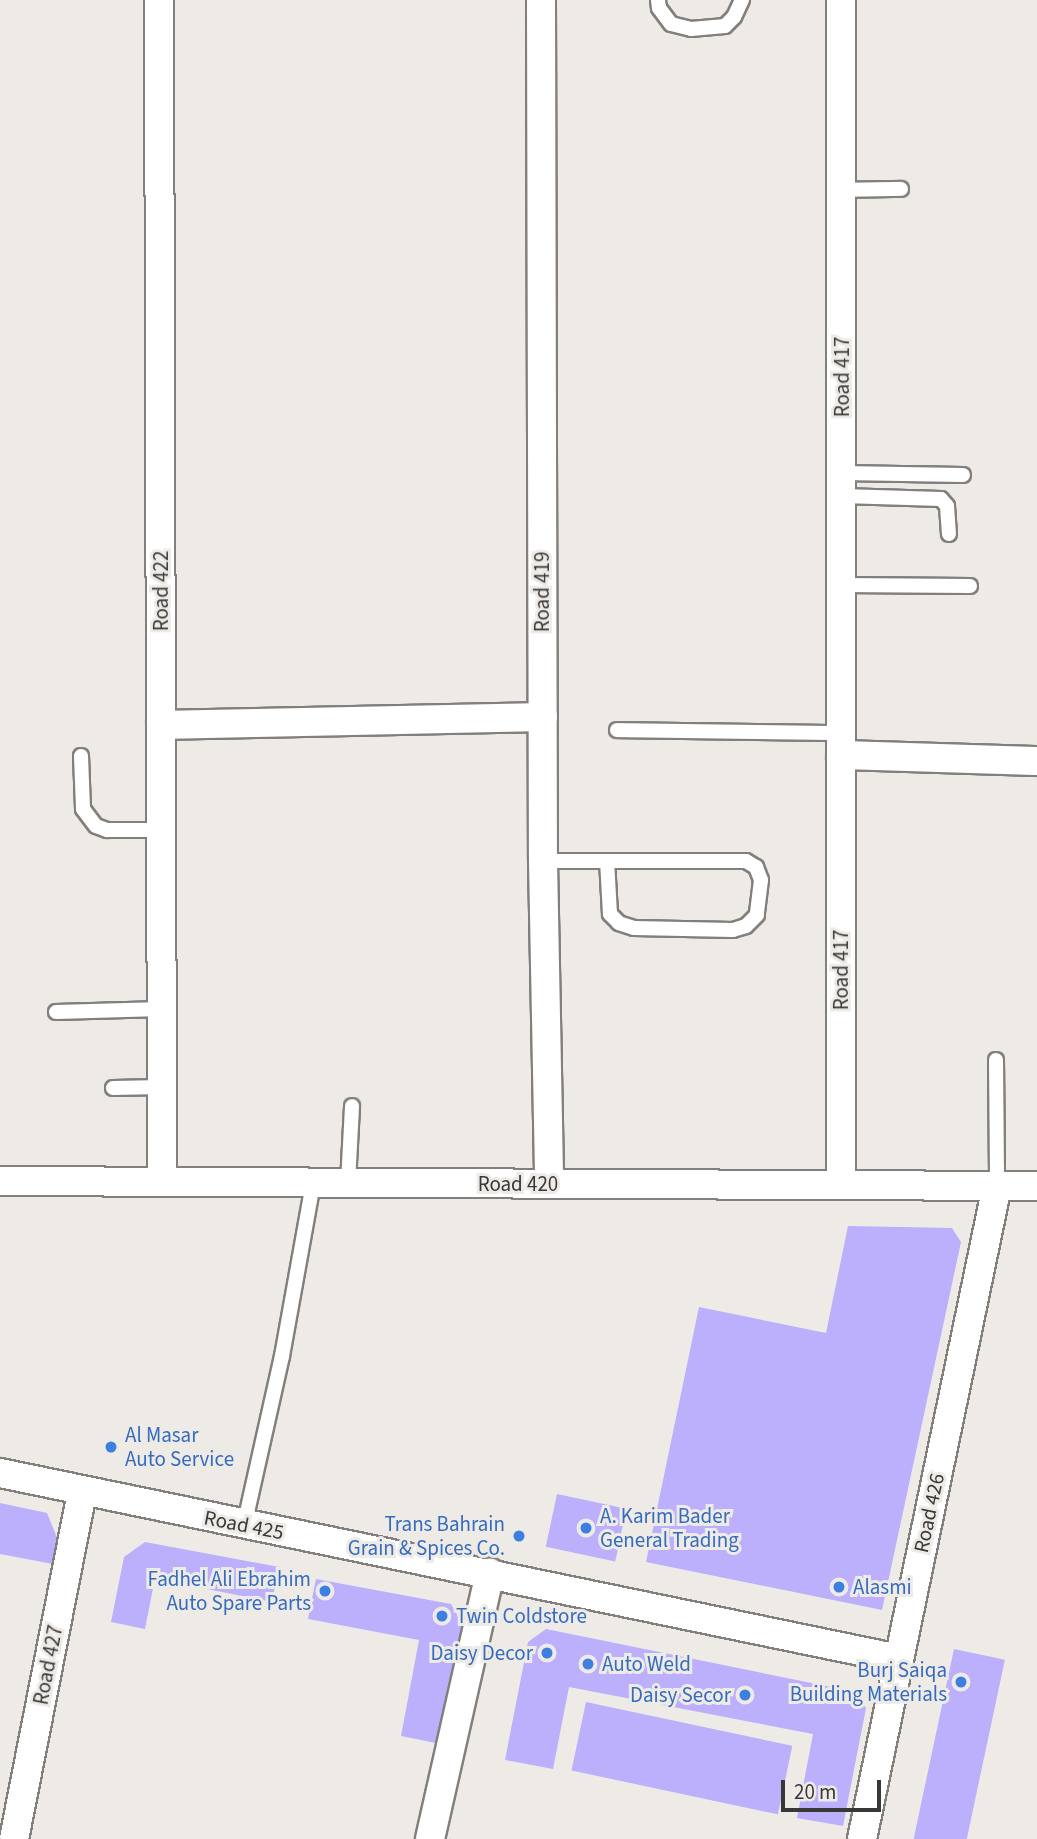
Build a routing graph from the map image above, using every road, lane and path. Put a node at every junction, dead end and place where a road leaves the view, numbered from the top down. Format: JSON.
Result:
{"nodes":[{"id":1,"x":159,"y":0,"type":"edge"},
{"id":2,"x":541,"y":0,"type":"edge"},
{"id":3,"x":657,"y":0,"type":"edge"},
{"id":4,"x":742,"y":0,"type":"edge"},
{"id":5,"x":841,"y":0,"type":"edge"},
{"id":6,"x":901,"y":189,"type":"dead end"},
{"id":7,"x":842,"y":190,"type":"junction"},
{"id":8,"x":963,"y":475,"type":"dead end"},
{"id":9,"x":841,"y":484,"type":"junction"},
{"id":10,"x":949,"y":534,"type":"dead end"},
{"id":11,"x":841,"y":586,"type":"junction"},
{"id":12,"x":970,"y":586,"type":"dead end"},
{"id":13,"x":543,"y":717,"type":"junction"},
{"id":14,"x":161,"y":724,"type":"junction"},
{"id":15,"x":617,"y":730,"type":"dead end"},
{"id":16,"x":841,"y":744,"type":"junction"},
{"id":17,"x":81,"y":756,"type":"dead end"},
{"id":18,"x":1037,"y":761,"type":"edge"},
{"id":19,"x":162,"y":830,"type":"junction"},
{"id":20,"x":543,"y":860,"type":"junction"},
{"id":21,"x":607,"y":861,"type":"junction"},
{"id":22,"x":162,"y":1009,"type":"junction"},
{"id":23,"x":56,"y":1012,"type":"dead end"},
{"id":24,"x":996,"y":1060,"type":"dead end"},
{"id":25,"x":162,"y":1087,"type":"junction"},
{"id":26,"x":113,"y":1088,"type":"dead end"},
{"id":27,"x":352,"y":1106,"type":"dead end"},
{"id":28,"x":0,"y":1181,"type":"edge"},
{"id":29,"x":162,"y":1182,"type":"junction"},
{"id":30,"x":313,"y":1183,"type":"junction"},
{"id":31,"x":348,"y":1183,"type":"junction"},
{"id":32,"x":549,"y":1184,"type":"junction"},
{"id":33,"x":841,"y":1185,"type":"junction"},
{"id":34,"x":996,"y":1186,"type":"junction"},
{"id":35,"x":1037,"y":1186,"type":"edge"},
{"id":36,"x":0,"y":1473,"type":"edge"},
{"id":37,"x":82,"y":1492,"type":"junction"},
{"id":38,"x":244,"y":1526,"type":"junction"},
{"id":39,"x":490,"y":1573,"type":"junction"},
{"id":40,"x":899,"y":1659,"type":"junction"},
{"id":41,"x":14,"y":1839,"type":"edge"},
{"id":42,"x":430,"y":1839,"type":"edge"},
{"id":43,"x":862,"y":1839,"type":"edge"}],
"edges":[{"from":1,"to":14,"type":"street","name":"Road 422"},
{"from":2,"to":13,"type":"street","name":"Road 419"},
{"from":3,"to":4,"type":"lane"},
{"from":5,"to":7,"type":"street","name":"Road 417"},
{"from":6,"to":7,"type":"lane"},
{"from":7,"to":9,"type":"street","name":"Road 417"},
{"from":8,"to":9,"type":"lane"},
{"from":9,"to":10,"type":"lane"},
{"from":9,"to":11,"type":"street","name":"Road 417"},
{"from":11,"to":12,"type":"lane"},
{"from":11,"to":16,"type":"street","name":"Road 417"},
{"from":13,"to":14,"type":"street"},
{"from":13,"to":20,"type":"street","name":"Road 419"},
{"from":14,"to":19,"type":"street","name":"Road 422"},
{"from":15,"to":16,"type":"lane"},
{"from":16,"to":18,"type":"street"},
{"from":16,"to":33,"type":"street","name":"Road 417"},
{"from":17,"to":19,"type":"lane"},
{"from":19,"to":22,"type":"street","name":"Road 422"},
{"from":20,"to":21,"type":"lane"},
{"from":20,"to":32,"type":"street","name":"Road 419"},
{"from":21,"to":21,"type":"lane"},
{"from":22,"to":23,"type":"lane"},
{"from":22,"to":25,"type":"street","name":"Road 422"},
{"from":24,"to":34,"type":"lane"},
{"from":25,"to":26,"type":"lane"},
{"from":25,"to":29,"type":"street","name":"Road 422"},
{"from":27,"to":31,"type":"lane"},
{"from":28,"to":29,"type":"street","name":"Road 420"},
{"from":29,"to":30,"type":"street","name":"Road 420"},
{"from":30,"to":31,"type":"street","name":"Road 420"},
{"from":30,"to":38,"type":"lane"},
{"from":31,"to":32,"type":"street","name":"Road 420"},
{"from":32,"to":33,"type":"street","name":"Road 420"},
{"from":33,"to":34,"type":"street","name":"Road 420"},
{"from":34,"to":35,"type":"street","name":"Road 420"},
{"from":34,"to":40,"type":"street","name":"Road 426"},
{"from":36,"to":37,"type":"street","name":"Road 425"},
{"from":37,"to":38,"type":"street","name":"Road 425"},
{"from":37,"to":41,"type":"street","name":"Road 427"},
{"from":38,"to":39,"type":"street","name":"Road 425"},
{"from":39,"to":40,"type":"street","name":"Road 425"},
{"from":39,"to":42,"type":"street"},
{"from":40,"to":43,"type":"street","name":"Road 426"}]}
